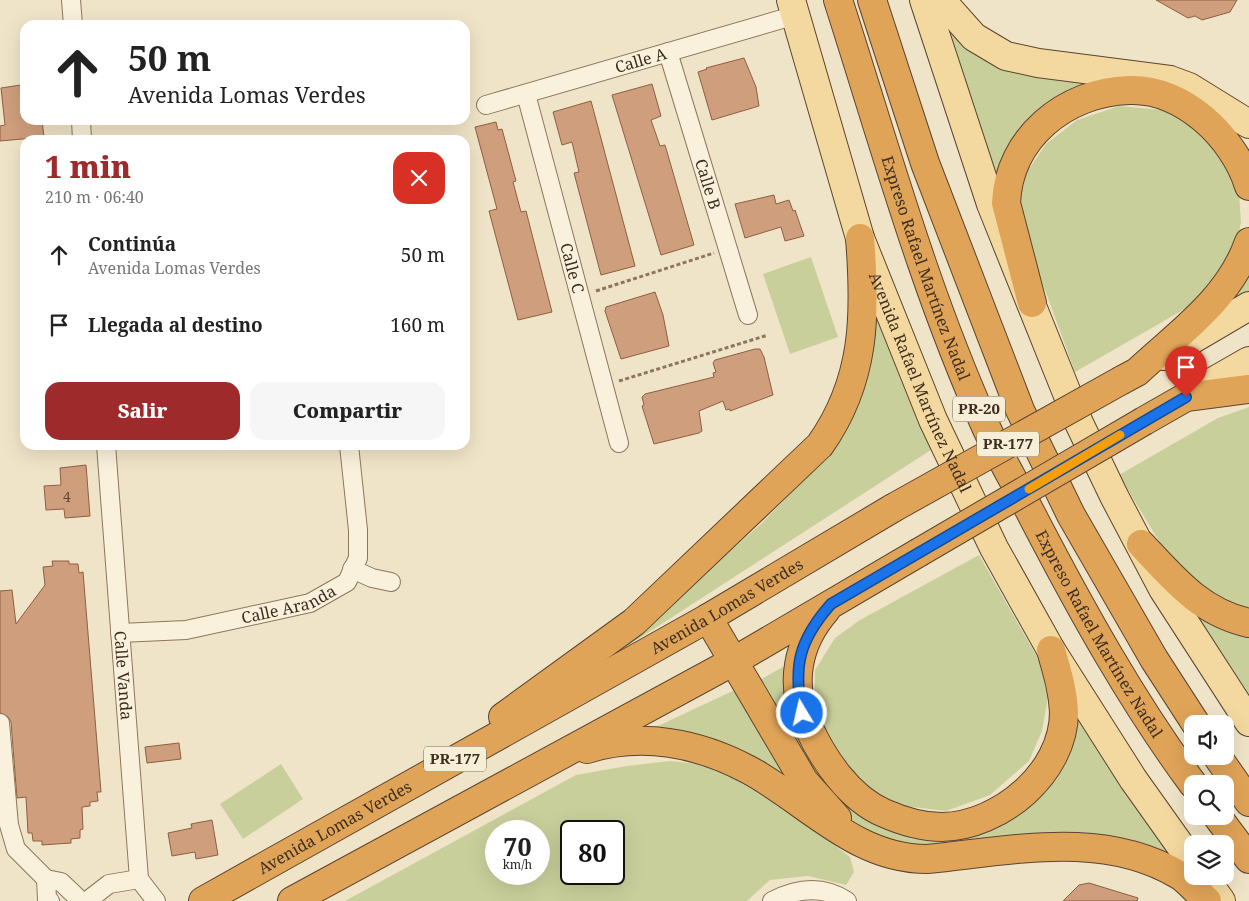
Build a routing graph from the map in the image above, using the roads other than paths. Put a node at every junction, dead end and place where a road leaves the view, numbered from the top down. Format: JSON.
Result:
{"nodes":[{"id":1,"x":72,"y":0,"type":"edge"},
{"id":2,"x":838,"y":0,"type":"edge"},
{"id":3,"x":872,"y":0,"type":"edge"},
{"id":4,"x":924,"y":0,"type":"edge"},
{"id":5,"x":941,"y":0,"type":"edge"},
{"id":6,"x":794,"y":7,"type":"edge"},
{"id":7,"x":73,"y":20,"type":"edge"},
{"id":8,"x":668,"y":52,"type":"junction"},
{"id":9,"x":526,"y":94,"type":"junction"},
{"id":10,"x":486,"y":105,"type":"dead end"},
{"id":11,"x":1249,"y":124,"type":"edge"},
{"id":12,"x":1249,"y":186,"type":"edge"},
{"id":13,"x":860,"y":238,"type":"junction"},
{"id":14,"x":1249,"y":242,"type":"edge"},
{"id":15,"x":1032,"y":303,"type":"junction"},
{"id":16,"x":1249,"y":306,"type":"edge"},
{"id":17,"x":748,"y":315,"type":"dead end"},
{"id":18,"x":1249,"y":361,"type":"edge"},
{"id":19,"x":1129,"y":376,"type":"junction"},
{"id":20,"x":1249,"y":389,"type":"edge"},
{"id":21,"x":1186,"y":397,"type":"junction"},
{"id":22,"x":619,"y":443,"type":"dead end"},
{"id":23,"x":106,"y":450,"type":"edge"},
{"id":24,"x":350,"y":450,"type":"edge"},
{"id":25,"x":1141,"y":544,"type":"junction"},
{"id":26,"x":352,"y":569,"type":"junction"},
{"id":27,"x":392,"y":582,"type":"dead end"},
{"id":28,"x":831,"y":604,"type":"junction"},
{"id":29,"x":708,"y":618,"type":"junction"},
{"id":30,"x":1249,"y":623,"type":"edge"},
{"id":31,"x":120,"y":633,"type":"junction"},
{"id":32,"x":1051,"y":650,"type":"junction"},
{"id":33,"x":734,"y":661,"type":"junction"},
{"id":34,"x":1190,"y":715,"type":"edge"},
{"id":35,"x":1249,"y":722,"type":"edge"},
{"id":36,"x":0,"y":723,"type":"edge"},
{"id":37,"x":453,"y":760,"type":"junction"},
{"id":38,"x":552,"y":760,"type":"junction"},
{"id":39,"x":1223,"y":765,"type":"edge"},
{"id":40,"x":1187,"y":775,"type":"edge"},
{"id":41,"x":1249,"y":802,"type":"edge"},
{"id":42,"x":1224,"y":825,"type":"edge"},
{"id":43,"x":864,"y":844,"type":"junction"},
{"id":44,"x":1184,"y":851,"type":"edge"},
{"id":45,"x":1249,"y":859,"type":"edge"},
{"id":46,"x":46,"y":879,"type":"junction"},
{"id":47,"x":139,"y":879,"type":"junction"},
{"id":48,"x":1209,"y":885,"type":"edge"},
{"id":49,"x":50,"y":901,"type":"edge"},
{"id":50,"x":80,"y":901,"type":"edge"},
{"id":51,"x":87,"y":901,"type":"edge"},
{"id":52,"x":156,"y":901,"type":"edge"},
{"id":53,"x":203,"y":901,"type":"edge"},
{"id":54,"x":292,"y":901,"type":"edge"},
{"id":55,"x":772,"y":901,"type":"edge"},
{"id":56,"x":846,"y":901,"type":"edge"},
{"id":57,"x":1207,"y":901,"type":"edge"},
{"id":58,"x":1221,"y":901,"type":"edge"}],
"edges":[{"from":1,"to":7,"type":"street"},
{"from":2,"to":40,"type":"highway","name":"Expreso Rafael Martínez Nadal","number":"PR-20"},
{"from":3,"to":34,"type":"highway","name":"Expreso Rafael Martínez Nadal","number":"PR-20"},
{"from":4,"to":15,"type":"main road"},
{"from":5,"to":11,"type":"main road"},
{"from":6,"to":8,"type":"street","name":"Calle A"},
{"from":6,"to":13,"type":"main road","name":"Avenida Rafael Martínez Nadal"},
{"from":8,"to":9,"type":"street","name":"Calle A"},
{"from":8,"to":17,"type":"street","name":"Calle B"},
{"from":9,"to":10,"type":"street","name":"Calle A"},
{"from":9,"to":22,"type":"street","name":"Calle C"},
{"from":12,"to":15,"type":"highway"},
{"from":13,"to":32,"type":"main road","name":"Avenida Rafael Martínez Nadal"},
{"from":13,"to":37,"type":"highway"},
{"from":14,"to":19,"type":"highway"},
{"from":15,"to":25,"type":"main road"},
{"from":16,"to":19,"type":"main road","name":"Avenida Lomas Verdes","number":"PR-177"},
{"from":18,"to":21,"type":"main road","number":"PR-177"},
{"from":19,"to":29,"type":"highway","name":"Avenida Lomas Verdes","number":"PR-177","bridge":true},
{"from":20,"to":21,"type":"highway"},
{"from":21,"to":28,"type":"highway","number":"PR-177","bridge":true},
{"from":23,"to":31,"type":"street","name":"Calle Vanda"},
{"from":24,"to":26,"type":"street","name":"Calle Aranda"},
{"from":25,"to":30,"type":"highway"},
{"from":25,"to":35,"type":"main road"},
{"from":26,"to":27,"type":"street"},
{"from":26,"to":31,"type":"street","name":"Calle Aranda"},
{"from":28,"to":32,"type":"highway"},
{"from":28,"to":33,"type":"highway","number":"PR-177"},
{"from":29,"to":33,"type":"highway"},
{"from":29,"to":37,"type":"highway","name":"Avenida Lomas Verdes","number":"PR-177"},
{"from":31,"to":47,"type":"street","name":"Calle Vanda"},
{"from":32,"to":44,"type":"main road","name":"Avenida Rafael Martínez Nadal"},
{"from":33,"to":38,"type":"highway","number":"PR-177"},
{"from":33,"to":43,"type":"highway"},
{"from":36,"to":46,"type":"street"},
{"from":37,"to":53,"type":"highway","name":"Avenida Lomas Verdes","number":"PR-177"},
{"from":38,"to":43,"type":"highway"},
{"from":38,"to":54,"type":"highway","number":"PR-177"},
{"from":39,"to":41,"type":"highway"},
{"from":42,"to":45,"type":"highway"},
{"from":43,"to":57,"type":"highway"},
{"from":46,"to":49,"type":"street"},
{"from":46,"to":50,"type":"street"},
{"from":47,"to":51,"type":"street"},
{"from":47,"to":52,"type":"street"},
{"from":48,"to":58,"type":"main road"},
{"from":55,"to":56,"type":"street"}]}
